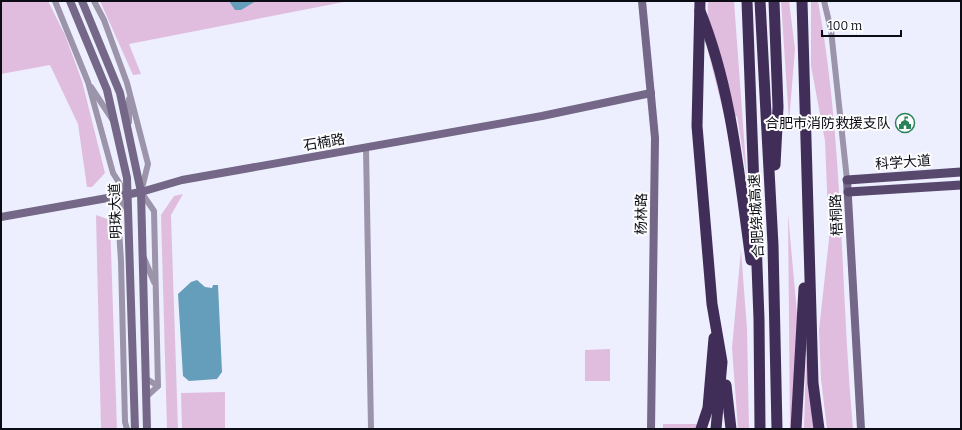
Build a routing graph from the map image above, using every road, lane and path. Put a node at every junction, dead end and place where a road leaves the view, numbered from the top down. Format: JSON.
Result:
{"nodes":[{"id":1,"x":55,"y":1,"type":"edge"},
{"id":2,"x":70,"y":1,"type":"edge"},
{"id":3,"x":82,"y":1,"type":"edge"},
{"id":4,"x":94,"y":1,"type":"edge"},
{"id":5,"x":642,"y":1,"type":"edge"},
{"id":6,"x":696,"y":1,"type":"edge"},
{"id":7,"x":700,"y":1,"type":"edge"},
{"id":8,"x":747,"y":1,"type":"edge"},
{"id":9,"x":760,"y":1,"type":"edge"},
{"id":10,"x":774,"y":1,"type":"edge"},
{"id":11,"x":796,"y":1,"type":"edge"},
{"id":12,"x":802,"y":1,"type":"edge"},
{"id":13,"x":824,"y":1,"type":"edge"},
{"id":14,"x":698,"y":21,"type":"junction"},
{"id":15,"x":801,"y":28,"type":"junction"},
{"id":16,"x":88,"y":82,"type":"junction"},
{"id":17,"x":128,"y":91,"type":"junction"},
{"id":18,"x":651,"y":93,"type":"junction"},
{"id":19,"x":115,"y":123,"type":"junction"},
{"id":20,"x":129,"y":135,"type":"junction"},
{"id":21,"x":366,"y":148,"type":"junction"},
{"id":22,"x":961,"y":172,"type":"edge"},
{"id":23,"x":847,"y":180,"type":"junction"},
{"id":24,"x":961,"y":185,"type":"edge"},
{"id":25,"x":141,"y":192,"type":"junction"},
{"id":26,"x":848,"y":192,"type":"junction"},
{"id":27,"x":127,"y":194,"type":"junction"},
{"id":28,"x":1,"y":217,"type":"edge"},
{"id":29,"x":772,"y":229,"type":"junction"},
{"id":30,"x":142,"y":254,"type":"junction"},
{"id":31,"x":809,"y":254,"type":"junction"},
{"id":32,"x":129,"y":256,"type":"junction"},
{"id":33,"x":156,"y":286,"type":"junction"},
{"id":34,"x":122,"y":287,"type":"junction"},
{"id":35,"x":759,"y":319,"type":"junction"},
{"id":36,"x":716,"y":323,"type":"junction"},
{"id":37,"x":722,"y":362,"type":"junction"},
{"id":38,"x":145,"y":378,"type":"junction"},
{"id":39,"x":158,"y":386,"type":"junction"},
{"id":40,"x":146,"y":397,"type":"junction"},
{"id":41,"x":127,"y":429,"type":"edge"},
{"id":42,"x":135,"y":429,"type":"edge"},
{"id":43,"x":147,"y":429,"type":"edge"},
{"id":44,"x":371,"y":429,"type":"edge"},
{"id":45,"x":651,"y":429,"type":"edge"},
{"id":46,"x":701,"y":429,"type":"edge"},
{"id":47,"x":716,"y":429,"type":"edge"},
{"id":48,"x":731,"y":429,"type":"edge"},
{"id":49,"x":760,"y":429,"type":"edge"},
{"id":50,"x":776,"y":429,"type":"edge"},
{"id":51,"x":796,"y":429,"type":"edge"},
{"id":52,"x":818,"y":429,"type":"edge"},
{"id":53,"x":861,"y":429,"type":"edge"}],
"edges":[{"from":1,"to":16,"type":"street"},
{"from":2,"to":19,"type":"street","name":"明珠大道"},
{"from":3,"to":20,"type":"street","name":"明珠大道"},
{"from":4,"to":17,"type":"street"},
{"from":5,"to":18,"type":"street","name":"杨林路"},
{"from":6,"to":14,"type":"highway"},
{"from":6,"to":35,"type":"highway"},
{"from":7,"to":14,"type":"highway"},
{"from":8,"to":35,"type":"highway","name":"合肥绕城高速"},
{"from":9,"to":29,"type":"highway","name":"合肥绕城高速"},
{"from":10,"to":29,"type":"highway"},
{"from":11,"to":15,"type":"highway"},
{"from":12,"to":15,"type":"highway"},
{"from":13,"to":23,"type":"street","name":"梧桐路"},
{"from":14,"to":36,"type":"highway"},
{"from":15,"to":31,"type":"highway"},
{"from":16,"to":19,"type":"street"},
{"from":16,"to":27,"type":"street"},
{"from":17,"to":20,"type":"street"},
{"from":17,"to":25,"type":"street"},
{"from":18,"to":21,"type":"street","name":"石楠路"},
{"from":18,"to":45,"type":"street","name":"杨林路"},
{"from":19,"to":27,"type":"street","name":"明珠大道"},
{"from":20,"to":25,"type":"street","name":"明珠大道"},
{"from":21,"to":25,"type":"street","name":"石楠路"},
{"from":21,"to":44,"type":"street"},
{"from":22,"to":23,"type":"main road","name":"科学大道"},
{"from":23,"to":26,"type":"street","name":"梧桐路"},
{"from":24,"to":26,"type":"main road","name":"科学大道"},
{"from":25,"to":27,"type":"street","name":"石楠路"},
{"from":25,"to":30,"type":"street","name":"明珠大道"},
{"from":25,"to":33,"type":"street"},
{"from":26,"to":53,"type":"street","name":"梧桐路"},
{"from":27,"to":28,"type":"street","name":"石楠路"},
{"from":27,"to":32,"type":"street","name":"明珠大道"},
{"from":27,"to":34,"type":"street"},
{"from":29,"to":50,"type":"highway","name":"合肥绕城高速"},
{"from":30,"to":33,"type":"street"},
{"from":30,"to":38,"type":"street","name":"明珠大道"},
{"from":31,"to":51,"type":"highway"},
{"from":31,"to":52,"type":"highway"},
{"from":32,"to":34,"type":"street"},
{"from":32,"to":42,"type":"street","name":"明珠大道"},
{"from":33,"to":39,"type":"street"},
{"from":34,"to":41,"type":"street"},
{"from":35,"to":49,"type":"highway","name":"合肥绕城高速"},
{"from":36,"to":37,"type":"highway"},
{"from":36,"to":46,"type":"highway"},
{"from":37,"to":47,"type":"highway"},
{"from":37,"to":48,"type":"highway"},
{"from":38,"to":39,"type":"street"},
{"from":38,"to":40,"type":"street","name":"明珠大道"},
{"from":39,"to":40,"type":"street"},
{"from":40,"to":43,"type":"street","name":"明珠大道"}]}
